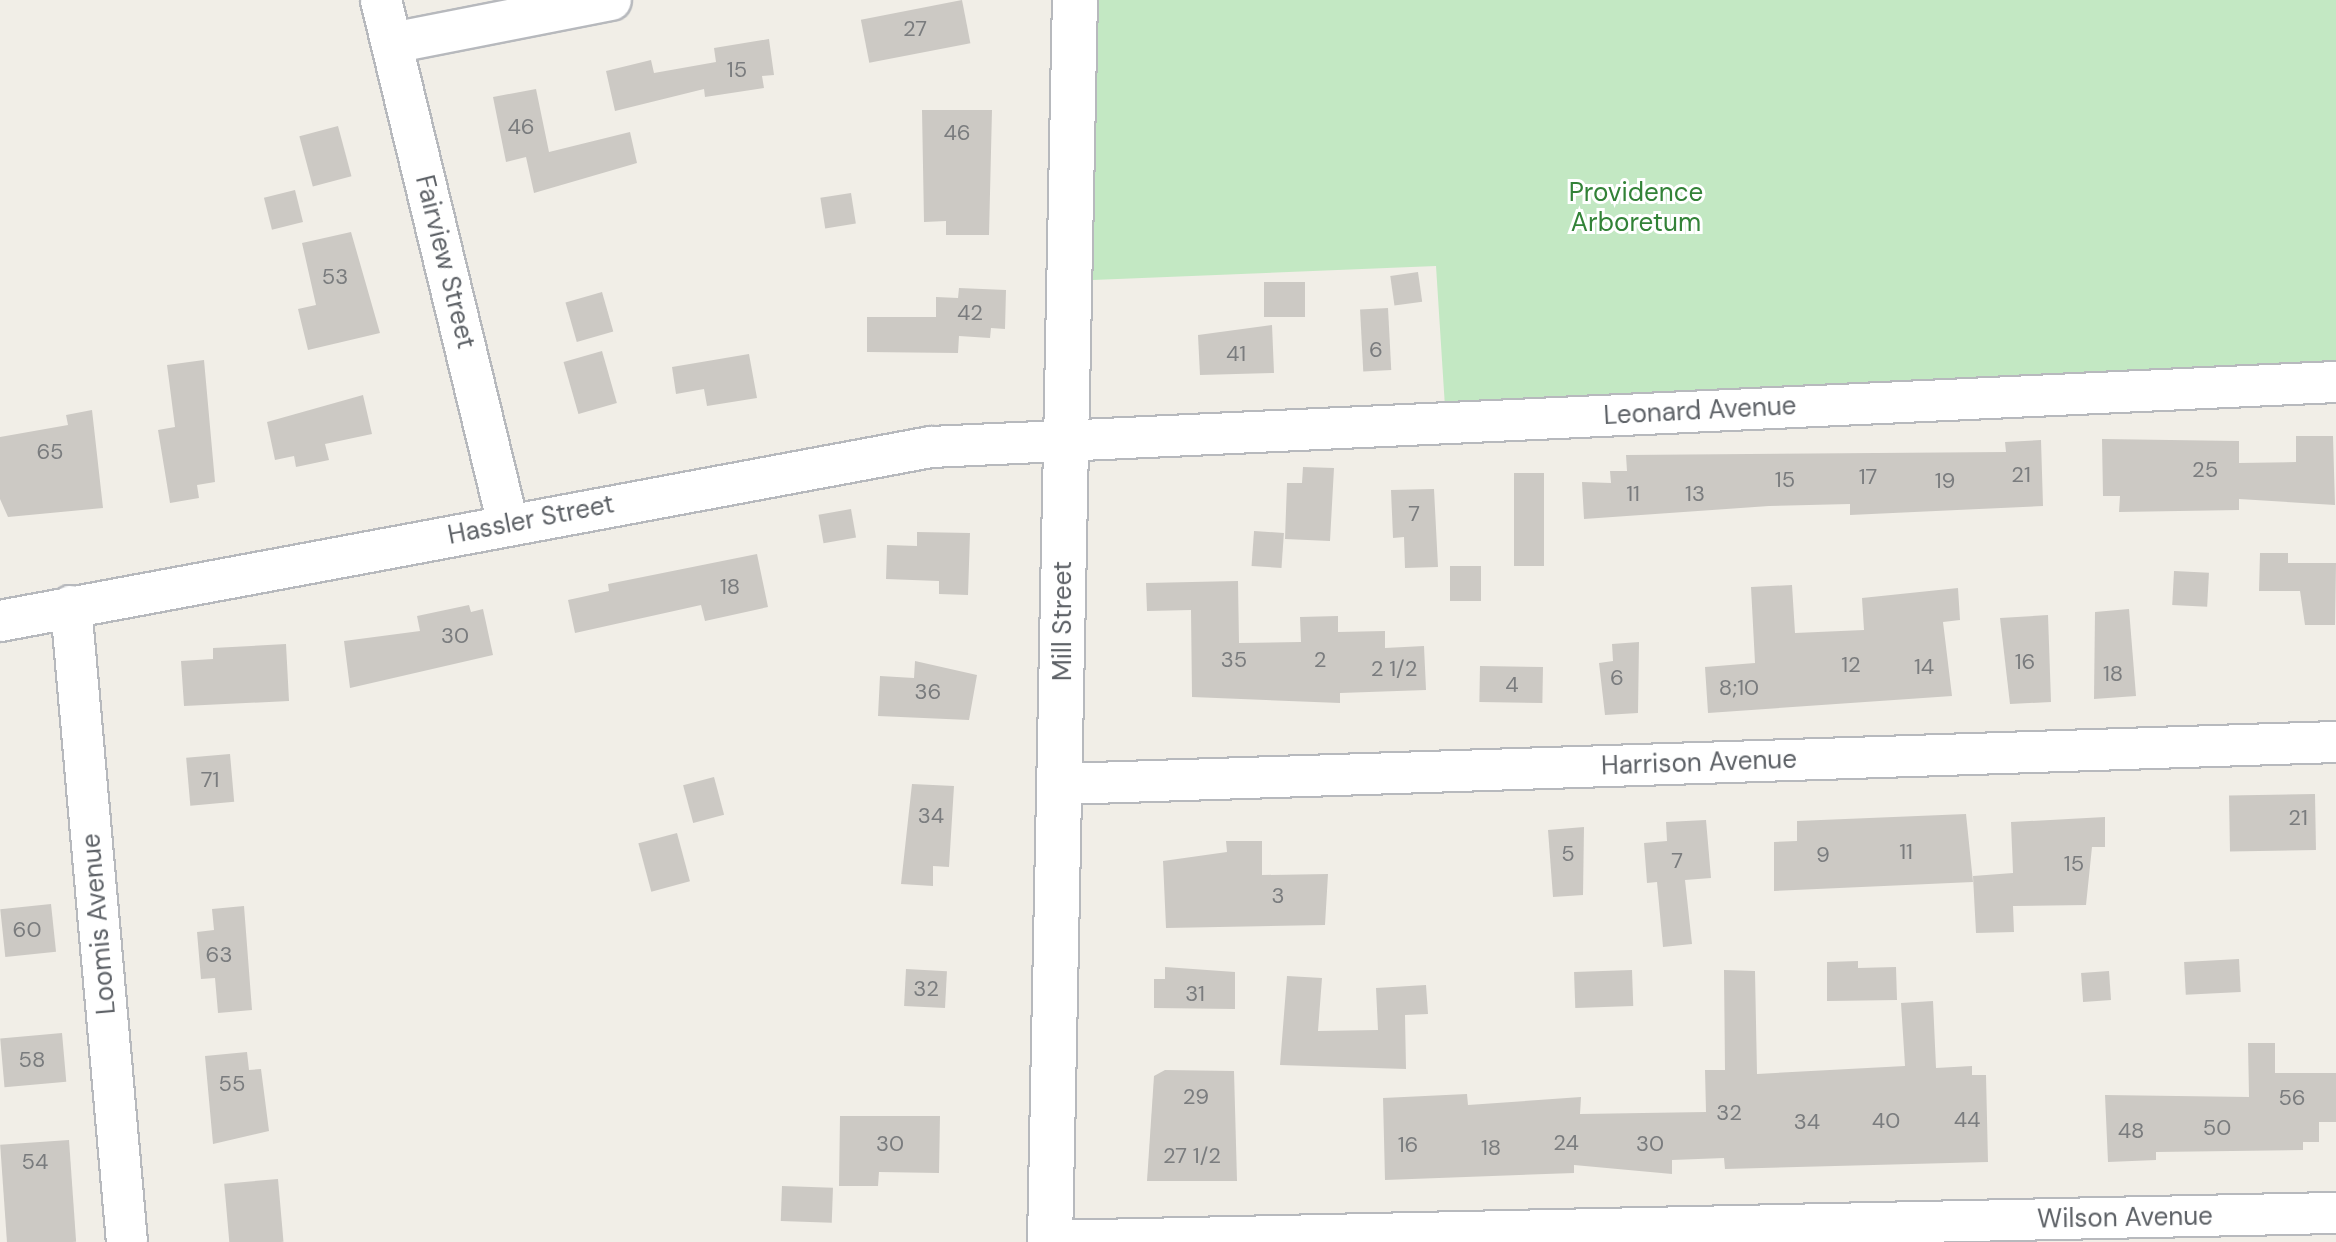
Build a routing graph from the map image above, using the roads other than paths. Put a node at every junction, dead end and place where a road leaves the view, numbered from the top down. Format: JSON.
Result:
{"nodes":[{"id":1,"x":381,"y":0,"type":"edge"},
{"id":2,"x":611,"y":0,"type":"edge"},
{"id":3,"x":1075,"y":0,"type":"edge"},
{"id":4,"x":392,"y":43,"type":"junction"},
{"id":5,"x":2336,"y":382,"type":"edge"},
{"id":6,"x":1064,"y":437,"type":"junction"},
{"id":7,"x":508,"y":524,"type":"junction"},
{"id":8,"x":71,"y":606,"type":"junction"},
{"id":9,"x":0,"y":621,"type":"edge"},
{"id":10,"x":2336,"y":742,"type":"edge"},
{"id":11,"x":1063,"y":784,"type":"junction"},
{"id":12,"x":2336,"y":1213,"type":"edge"},
{"id":13,"x":1638,"y":1235,"type":"edge"},
{"id":14,"x":127,"y":1242,"type":"edge"},
{"id":15,"x":1050,"y":1242,"type":"edge"}],
"edges":[{"from":1,"to":4,"type":"street","name":"Fairview Street"},
{"from":2,"to":4,"type":"street"},
{"from":3,"to":6,"type":"street","name":"Mill Street"},
{"from":4,"to":7,"type":"street","name":"Fairview Street"},
{"from":5,"to":6,"type":"street","name":"Leonard Avenue"},
{"from":6,"to":7,"type":"street","name":"Hassler Street"},
{"from":6,"to":11,"type":"street","name":"Mill Street"},
{"from":7,"to":8,"type":"street","name":"Hassler Street"},
{"from":8,"to":9,"type":"street","name":"Hassler Street"},
{"from":8,"to":14,"type":"street","name":"Loomis Avenue"},
{"from":10,"to":11,"type":"street","name":"Harrison Avenue"},
{"from":11,"to":15,"type":"street","name":"Mill Street"},
{"from":12,"to":13,"type":"street","name":"Wilson Avenue"},
{"from":13,"to":15,"type":"street","name":"Wilson Avenue"}]}
